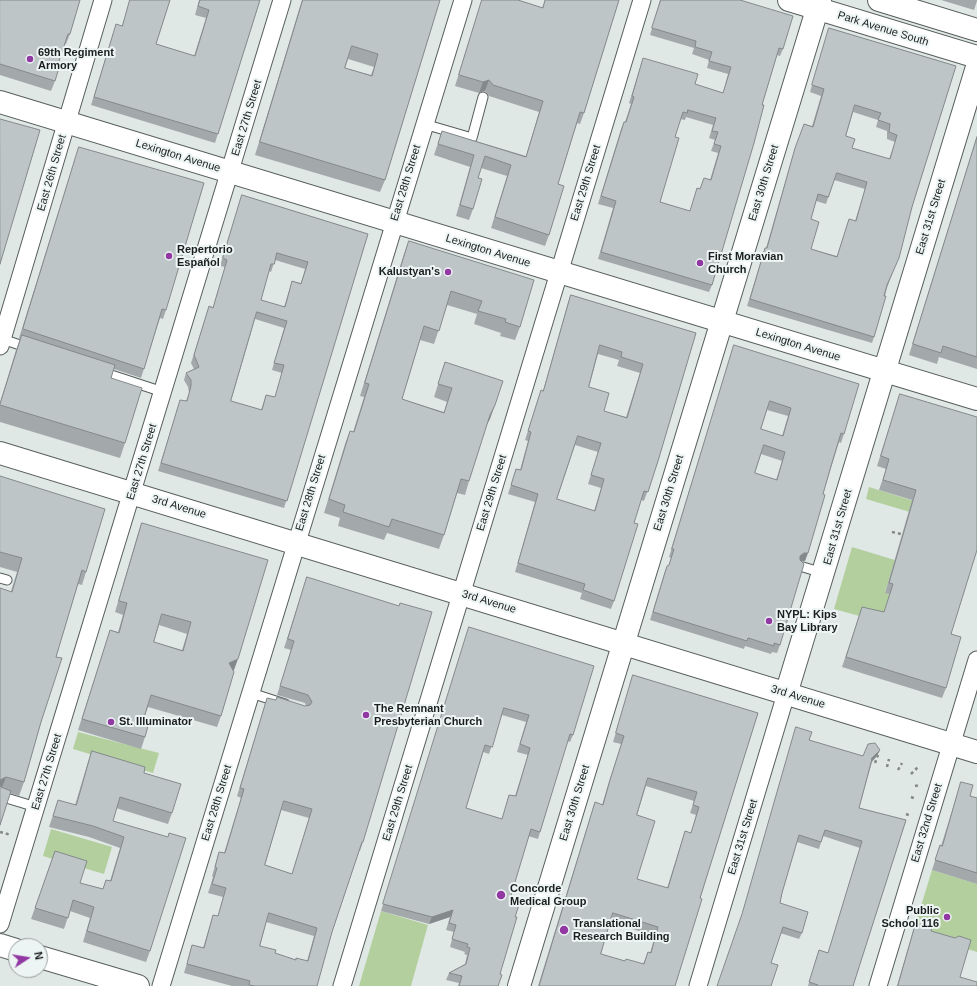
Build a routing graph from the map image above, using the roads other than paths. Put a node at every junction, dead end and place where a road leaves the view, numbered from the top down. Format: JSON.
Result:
{"nodes":[{"id":1,"x":103,"y":0,"type":"edge"},
{"id":2,"x":282,"y":0,"type":"edge"},
{"id":3,"x":463,"y":0,"type":"edge"},
{"id":4,"x":642,"y":0,"type":"edge"},
{"id":5,"x":789,"y":0,"type":"edge"},
{"id":6,"x":879,"y":0,"type":"edge"},
{"id":7,"x":819,"y":4,"type":"edge"},
{"id":8,"x":977,"y":30,"type":"edge"},
{"id":9,"x":977,"y":57,"type":"edge"},
{"id":10,"x":977,"y":67,"type":"edge"},
{"id":11,"x":483,"y":97,"type":"edge"},
{"id":12,"x":0,"y":102,"type":"edge"},
{"id":13,"x":66,"y":122,"type":"junction"},
{"id":14,"x":424,"y":124,"type":"junction"},
{"id":15,"x":231,"y":172,"type":"junction"},
{"id":16,"x":394,"y":222,"type":"junction"},
{"id":17,"x":559,"y":272,"type":"junction"},
{"id":18,"x":722,"y":322,"type":"junction"},
{"id":19,"x":1,"y":342,"type":"edge"},
{"id":20,"x":35,"y":350,"type":"edge"},
{"id":21,"x":93,"y":369,"type":"edge"},
{"id":22,"x":884,"y":371,"type":"junction"},
{"id":23,"x":163,"y":392,"type":"junction"},
{"id":24,"x":977,"y":399,"type":"edge"},
{"id":25,"x":0,"y":453,"type":"edge"},
{"id":26,"x":132,"y":493,"type":"junction"},
{"id":27,"x":296,"y":543,"type":"junction"},
{"id":28,"x":803,"y":567,"type":"edge"},
{"id":29,"x":824,"y":574,"type":"junction"},
{"id":30,"x":461,"y":594,"type":"junction"},
{"id":31,"x":623,"y":644,"type":"junction"},
{"id":32,"x":977,"y":660,"type":"edge"},
{"id":33,"x":251,"y":692,"type":"junction"},
{"id":34,"x":786,"y":694,"type":"junction"},
{"id":35,"x":296,"y":707,"type":"edge"},
{"id":36,"x":951,"y":744,"type":"junction"},
{"id":37,"x":977,"y":752,"type":"edge"},
{"id":38,"x":0,"y":796,"type":"edge"},
{"id":39,"x":36,"y":807,"type":"junction"},
{"id":40,"x":0,"y":924,"type":"edge"},
{"id":41,"x":48,"y":959,"type":"edge"},
{"id":42,"x":138,"y":986,"type":"edge"},
{"id":43,"x":161,"y":986,"type":"edge"},
{"id":44,"x":342,"y":986,"type":"edge"},
{"id":45,"x":519,"y":986,"type":"edge"},
{"id":46,"x":698,"y":986,"type":"edge"},
{"id":47,"x":878,"y":986,"type":"edge"}],
"edges":[{"from":1,"to":13,"type":"street","name":"East 26th Street"},
{"from":2,"to":15,"type":"street","name":"East 27th Street"},
{"from":3,"to":14,"type":"street","name":"East 28th Street"},
{"from":4,"to":17,"type":"street","name":"East 29th Street"},
{"from":5,"to":7,"type":"main road","name":"Park Avenue South"},
{"from":6,"to":8,"type":"main road"},
{"from":7,"to":9,"type":"main road","name":"Park Avenue South"},
{"from":7,"to":18,"type":"main road","name":"East 30th Street"},
{"from":10,"to":22,"type":"main road","name":"East 31st Street"},
{"from":11,"to":14,"type":"lane"},
{"from":12,"to":13,"type":"main road","name":"Lexington Avenue"},
{"from":13,"to":15,"type":"main road","name":"Lexington Avenue"},
{"from":13,"to":19,"type":"street","name":"East 26th Street"},
{"from":14,"to":16,"type":"street","name":"East 28th Street"},
{"from":15,"to":16,"type":"main road","name":"Lexington Avenue"},
{"from":15,"to":23,"type":"street","name":"East 27th Street"},
{"from":16,"to":17,"type":"main road","name":"Lexington Avenue"},
{"from":16,"to":27,"type":"street","name":"East 28th Street"},
{"from":17,"to":18,"type":"main road","name":"Lexington Avenue"},
{"from":17,"to":30,"type":"street","name":"East 29th Street"},
{"from":18,"to":22,"type":"main road","name":"Lexington Avenue"},
{"from":18,"to":31,"type":"main road","name":"East 30th Street"},
{"from":19,"to":20,"type":"lane"},
{"from":21,"to":23,"type":"lane"},
{"from":22,"to":24,"type":"main road","name":"Lexington Avenue"},
{"from":22,"to":29,"type":"main road","name":"East 31st Street"},
{"from":23,"to":26,"type":"street","name":"East 27th Street"},
{"from":25,"to":26,"type":"main road","name":"3rd Avenue"},
{"from":26,"to":27,"type":"main road","name":"3rd Avenue"},
{"from":26,"to":39,"type":"street","name":"East 27th Street"},
{"from":27,"to":30,"type":"main road","name":"3rd Avenue"},
{"from":27,"to":33,"type":"street","name":"East 28th Street"},
{"from":28,"to":29,"type":"lane"},
{"from":29,"to":34,"type":"main road","name":"East 31st Street"},
{"from":30,"to":31,"type":"main road","name":"3rd Avenue"},
{"from":30,"to":44,"type":"street","name":"East 29th Street"},
{"from":31,"to":34,"type":"main road","name":"3rd Avenue"},
{"from":31,"to":45,"type":"main road","name":"East 30th Street"},
{"from":32,"to":36,"type":"street","name":"East 32nd Street"},
{"from":33,"to":35,"type":"lane"},
{"from":33,"to":43,"type":"street","name":"East 28th Street"},
{"from":34,"to":36,"type":"main road","name":"3rd Avenue"},
{"from":34,"to":46,"type":"street","name":"East 31st Street"},
{"from":36,"to":37,"type":"main road","name":"3rd Avenue"},
{"from":36,"to":47,"type":"street","name":"East 32nd Street"},
{"from":38,"to":39,"type":"lane"},
{"from":39,"to":40,"type":"street","name":"East 27th Street"},
{"from":41,"to":42,"type":"main road"}]}
